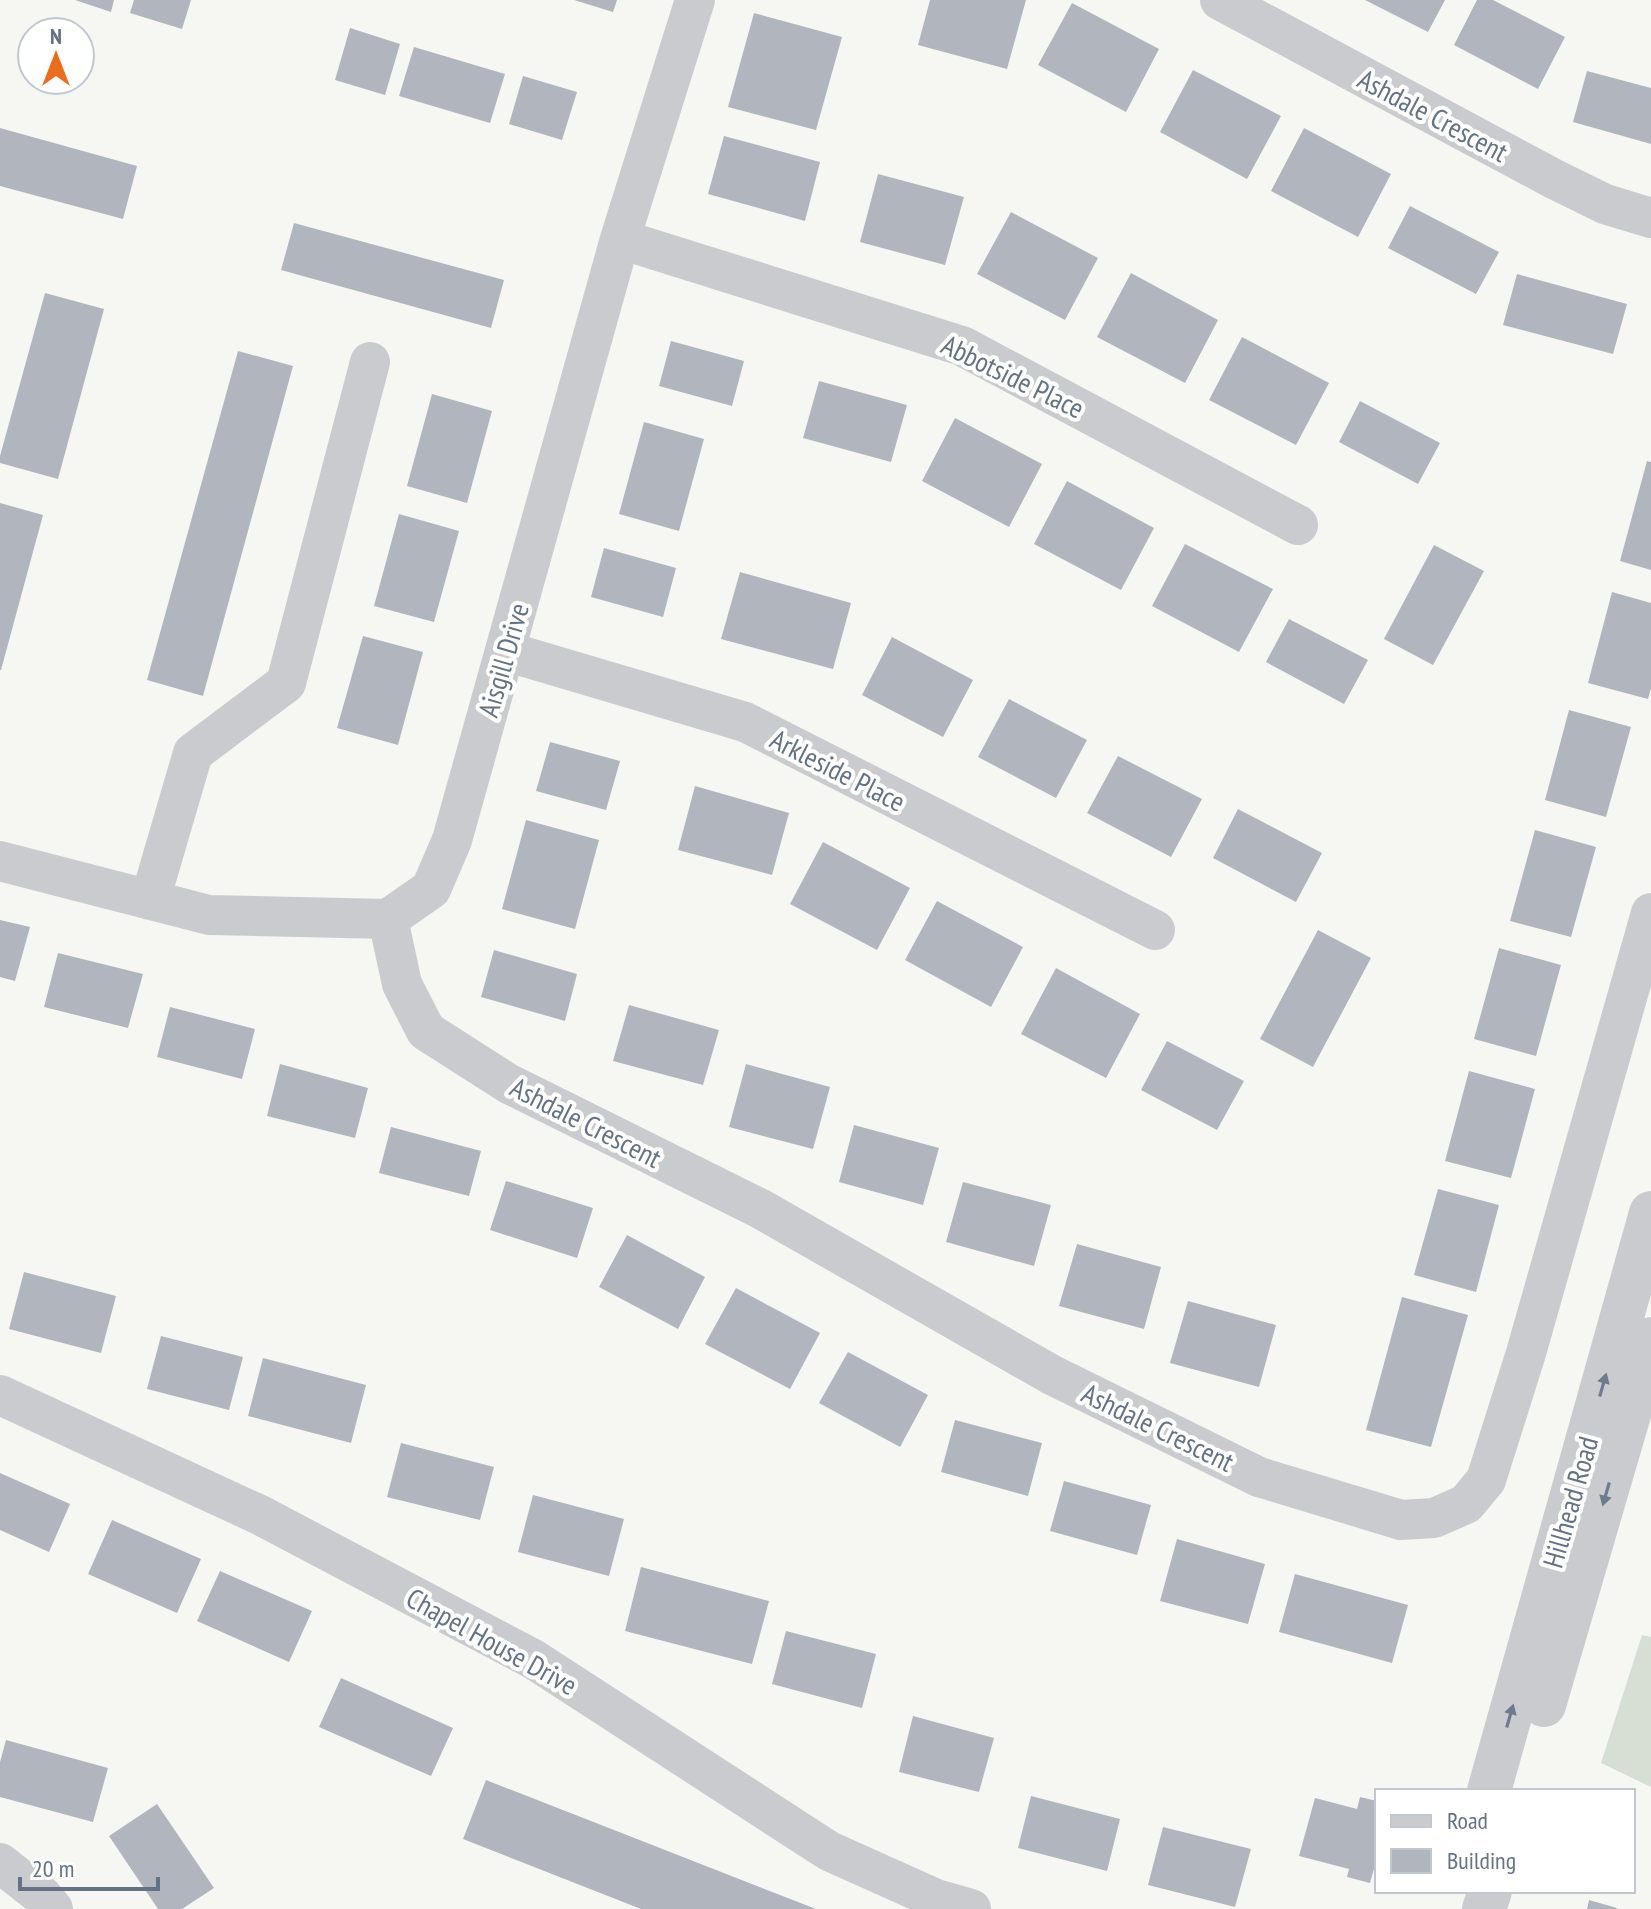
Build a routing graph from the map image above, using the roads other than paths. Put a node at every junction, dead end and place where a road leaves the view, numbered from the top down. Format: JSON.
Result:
{"nodes":[{"id":1,"x":695,"y":0,"type":"edge"},
{"id":2,"x":1220,"y":0,"type":"edge"},
{"id":3,"x":1651,"y":218,"type":"edge"},
{"id":4,"x":620,"y":239,"type":"junction"},
{"id":5,"x":370,"y":362,"type":"dead end"},
{"id":6,"x":1298,"y":525,"type":"dead end"},
{"id":7,"x":505,"y":651,"type":"junction"},
{"id":8,"x":0,"y":861,"type":"edge"},
{"id":9,"x":150,"y":900,"type":"junction"},
{"id":10,"x":1651,"y":913,"type":"edge"},
{"id":11,"x":388,"y":919,"type":"junction"},
{"id":12,"x":1155,"y":930,"type":"dead end"},
{"id":13,"x":1651,"y":1213,"type":"edge"},
{"id":14,"x":1651,"y":1339,"type":"edge"},
{"id":15,"x":0,"y":1395,"type":"edge"},
{"id":16,"x":1490,"y":1789,"type":"edge"},
{"id":17,"x":1520,"y":1789,"type":"edge"},
{"id":18,"x":0,"y":1863,"type":"edge"},
{"id":19,"x":946,"y":1906,"type":"edge"},
{"id":20,"x":53,"y":1909,"type":"edge"}],
"edges":[{"from":1,"to":4,"type":"street","name":"Aisgill Drive"},
{"from":2,"to":3,"type":"street","name":"Ashdale Crescent"},
{"from":4,"to":6,"type":"street","name":"Abbotside Place"},
{"from":4,"to":7,"type":"street","name":"Aisgill Drive"},
{"from":5,"to":9,"type":"street"},
{"from":7,"to":11,"type":"street","name":"Aisgill Drive"},
{"from":7,"to":12,"type":"street","name":"Arkleside Place"},
{"from":8,"to":9,"type":"street"},
{"from":9,"to":11,"type":"street"},
{"from":10,"to":11,"type":"street","name":"Ashdale Crescent"},
{"from":16,"to":13,"type":"street","name":"Hillhead Road","one_way":true},
{"from":14,"to":17,"type":"street","name":"Hillhead Road","one_way":true},
{"from":15,"to":19,"type":"street","name":"Chapel House Drive"},
{"from":18,"to":20,"type":"street"}]}
